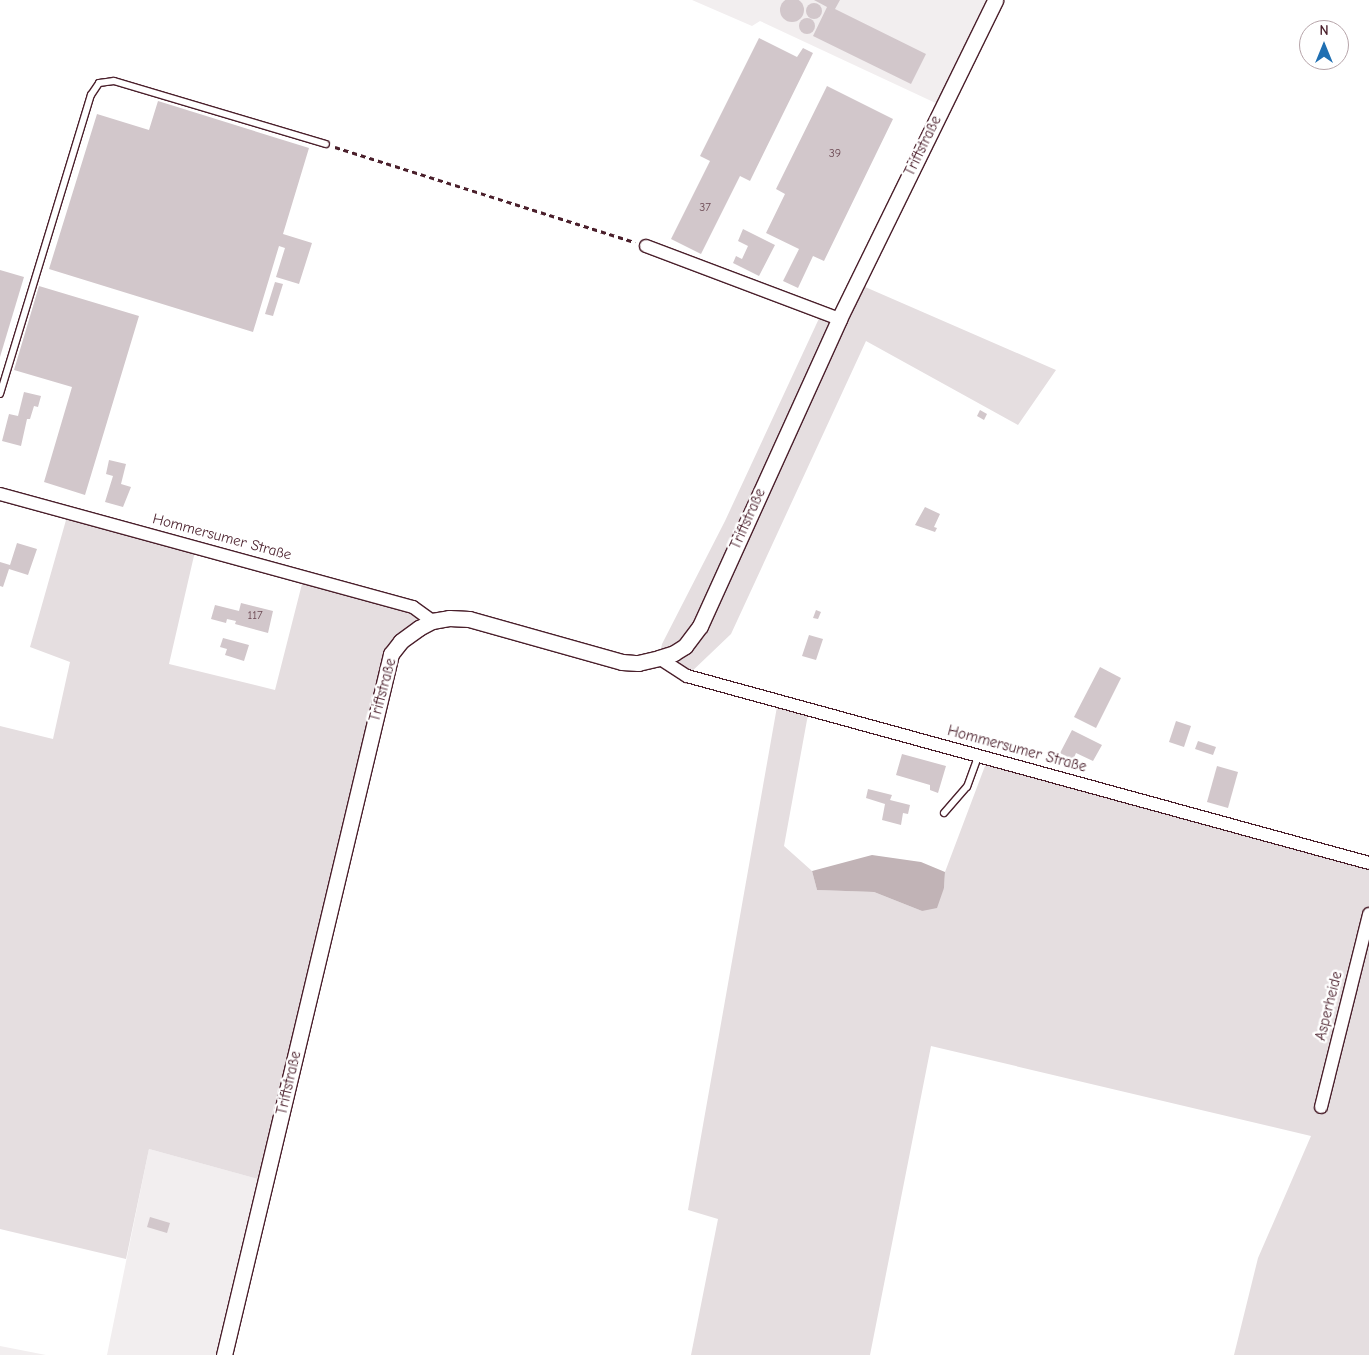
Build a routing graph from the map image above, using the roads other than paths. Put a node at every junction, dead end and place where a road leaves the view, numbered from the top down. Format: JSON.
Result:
{"nodes":[{"id":1,"x":995,"y":0,"type":"edge"},
{"id":2,"x":326,"y":144,"type":"road end"},
{"id":3,"x":646,"y":246,"type":"road end"},
{"id":4,"x":839,"y":319,"type":"junction"},
{"id":5,"x":0,"y":394,"type":"edge"},
{"id":6,"x":0,"y":494,"type":"edge"},
{"id":7,"x":432,"y":621,"type":"junction"},
{"id":8,"x":659,"y":658,"type":"junction"},
{"id":9,"x":978,"y":756,"type":"junction"},
{"id":10,"x":944,"y":813,"type":"dead end"},
{"id":11,"x":1369,"y":863,"type":"edge"},
{"id":12,"x":1369,"y":914,"type":"edge"},
{"id":13,"x":1321,"y":1107,"type":"dead end"},
{"id":14,"x":224,"y":1355,"type":"edge"}],
"edges":[{"from":1,"to":4,"type":"street","name":"Triftstraße"},
{"from":2,"to":5,"type":"lane"},
{"from":3,"to":4,"type":"street"},
{"from":4,"to":8,"type":"street","name":"Triftstraße"},
{"from":6,"to":7,"type":"street","name":"Hommersumer Straße"},
{"from":7,"to":8,"type":"street","name":"Triftstraße"},
{"from":7,"to":14,"type":"street","name":"Triftstraße"},
{"from":8,"to":9,"type":"street","name":"Hommersumer Straße"},
{"from":9,"to":10,"type":"lane"},
{"from":9,"to":11,"type":"street","name":"Hommersumer Straße"},
{"from":12,"to":13,"type":"street","name":"Asperheide"}]}
